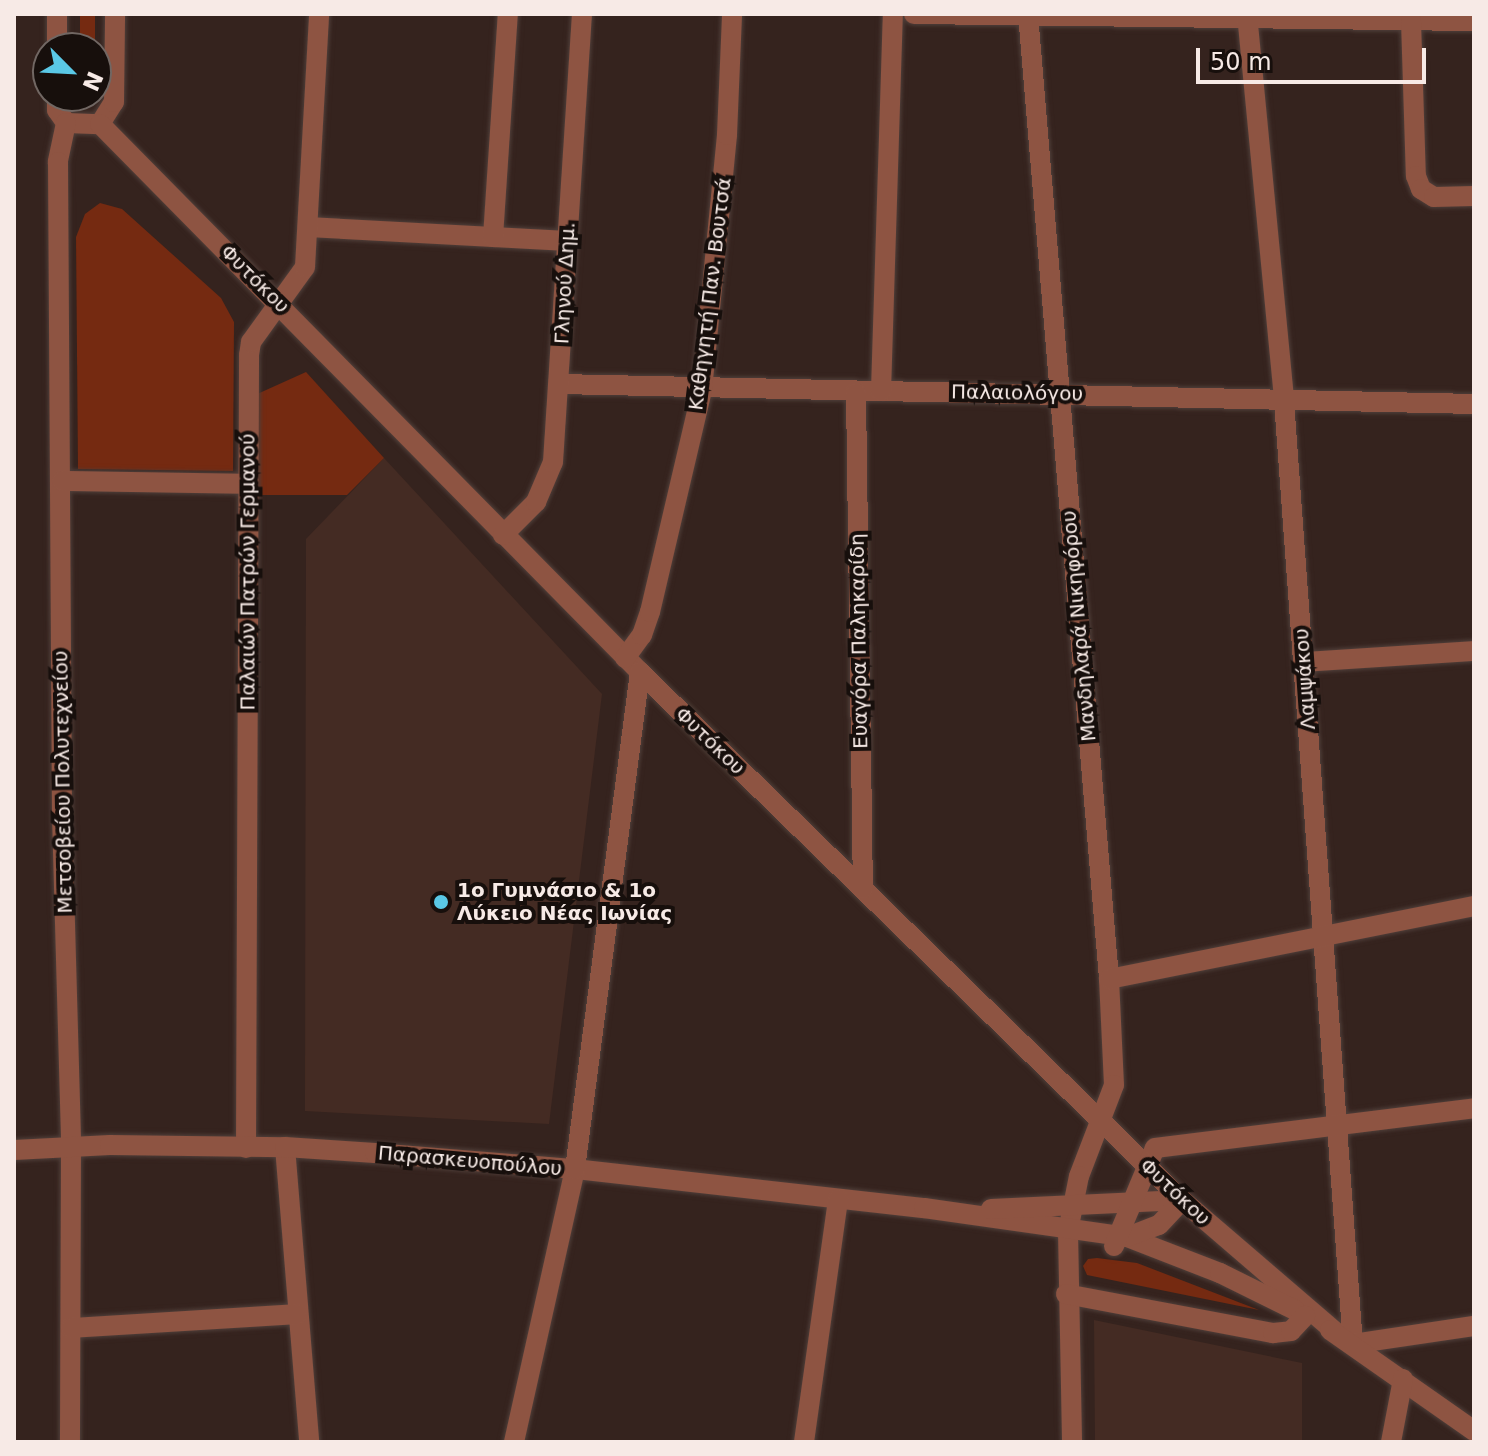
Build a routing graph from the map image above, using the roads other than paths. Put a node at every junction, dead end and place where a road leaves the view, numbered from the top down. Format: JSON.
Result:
{"nodes":[{"id":1,"x":115,"y":14,"type":"edge"},
{"id":2,"x":319,"y":14,"type":"edge"},
{"id":3,"x":508,"y":14,"type":"edge"},
{"id":4,"x":582,"y":14,"type":"edge"},
{"id":5,"x":732,"y":14,"type":"edge"},
{"id":6,"x":893,"y":14,"type":"edge"},
{"id":7,"x":914,"y":14,"type":"edge"},
{"id":8,"x":1028,"y":15,"type":"edge"},
{"id":9,"x":1247,"y":16,"type":"edge"},
{"id":10,"x":1411,"y":21,"type":"junction"},
{"id":11,"x":1474,"y":21,"type":"edge"},
{"id":12,"x":58,"y":112,"type":"edge"},
{"id":13,"x":66,"y":123,"type":"junction"},
{"id":14,"x":100,"y":124,"type":"junction"},
{"id":15,"x":1474,"y":196,"type":"edge"},
{"id":16,"x":308,"y":227,"type":"junction"},
{"id":17,"x":493,"y":237,"type":"junction"},
{"id":18,"x":568,"y":241,"type":"junction"},
{"id":19,"x":280,"y":303,"type":"junction"},
{"id":20,"x":559,"y":384,"type":"junction"},
{"id":21,"x":702,"y":390,"type":"junction"},
{"id":22,"x":881,"y":391,"type":"junction"},
{"id":23,"x":856,"y":393,"type":"junction"},
{"id":24,"x":1059,"y":393,"type":"junction"},
{"id":25,"x":1284,"y":401,"type":"junction"},
{"id":26,"x":1474,"y":404,"type":"edge"},
{"id":27,"x":62,"y":481,"type":"junction"},
{"id":28,"x":248,"y":484,"type":"junction"},
{"id":29,"x":503,"y":535,"type":"junction"},
{"id":30,"x":1474,"y":651,"type":"edge"},
{"id":31,"x":1304,"y":662,"type":"junction"},
{"id":32,"x":632,"y":665,"type":"junction"},
{"id":33,"x":863,"y":889,"type":"junction"},
{"id":34,"x":1474,"y":906,"type":"edge"},
{"id":35,"x":1324,"y":934,"type":"junction"},
{"id":36,"x":1109,"y":979,"type":"junction"},
{"id":37,"x":1474,"y":1108,"type":"edge"},
{"id":38,"x":1101,"y":1122,"type":"junction"},
{"id":39,"x":1336,"y":1126,"type":"junction"},
{"id":40,"x":71,"y":1147,"type":"junction"},
{"id":41,"x":285,"y":1147,"type":"junction"},
{"id":42,"x":246,"y":1148,"type":"junction"},
{"id":43,"x":14,"y":1150,"type":"edge"},
{"id":44,"x":1147,"y":1166,"type":"junction"},
{"id":45,"x":575,"y":1169,"type":"junction"},
{"id":46,"x":838,"y":1199,"type":"junction"},
{"id":47,"x":1182,"y":1200,"type":"junction"},
{"id":48,"x":1134,"y":1202,"type":"junction"},
{"id":49,"x":1071,"y":1206,"type":"junction"},
{"id":50,"x":924,"y":1208,"type":"junction"},
{"id":51,"x":1068,"y":1231,"type":"junction"},
{"id":52,"x":1120,"y":1239,"type":"junction"},
{"id":53,"x":1066,"y":1294,"type":"junction"},
{"id":54,"x":297,"y":1314,"type":"junction"},
{"id":55,"x":1305,"y":1316,"type":"junction"},
{"id":56,"x":1474,"y":1326,"type":"edge"},
{"id":57,"x":71,"y":1328,"type":"junction"},
{"id":58,"x":1347,"y":1340,"type":"junction"},
{"id":59,"x":1403,"y":1379,"type":"junction"},
{"id":60,"x":1474,"y":1431,"type":"edge"},
{"id":61,"x":70,"y":1442,"type":"edge"},
{"id":62,"x":309,"y":1442,"type":"edge"},
{"id":63,"x":514,"y":1442,"type":"edge"},
{"id":64,"x":804,"y":1442,"type":"edge"},
{"id":65,"x":1072,"y":1442,"type":"edge"},
{"id":66,"x":1391,"y":1442,"type":"edge"}],
"edges":[{"from":1,"to":14,"type":"street"},
{"from":2,"to":16,"type":"street","name":"Παλαιών Πατρών Γερμανού"},
{"from":3,"to":17,"type":"street"},
{"from":4,"to":18,"type":"street","name":"Γληνού Δημ."},
{"from":5,"to":21,"type":"street","name":"Καθηγητή Παν. Βουτσά"},
{"from":6,"to":22,"type":"street"},
{"from":7,"to":8,"type":"street"},
{"from":8,"to":9,"type":"street"},
{"from":8,"to":24,"type":"street","name":"Μανδηλαρά Νικηφόρου"},
{"from":9,"to":10,"type":"street"},
{"from":9,"to":25,"type":"street","name":"Λαμψάκου"},
{"from":10,"to":11,"type":"street"},
{"from":10,"to":15,"type":"street"},
{"from":12,"to":13,"type":"street"},
{"from":13,"to":14,"type":"street"},
{"from":13,"to":27,"type":"street","name":"Μετσοβείου Πολυτεχνείου"},
{"from":14,"to":19,"type":"street","name":"Φυτόκου"},
{"from":16,"to":17,"type":"street"},
{"from":16,"to":19,"type":"street","name":"Παλαιών Πατρών Γερμανού"},
{"from":17,"to":18,"type":"street"},
{"from":18,"to":20,"type":"street","name":"Γληνού Δημ."},
{"from":19,"to":28,"type":"street","name":"Παλαιών Πατρών Γερμανού"},
{"from":19,"to":29,"type":"street","name":"Φυτόκου"},
{"from":20,"to":21,"type":"street","name":"Παλαιολόγου"},
{"from":20,"to":29,"type":"street","name":"Γληνού Δημ."},
{"from":21,"to":23,"type":"street","name":"Παλαιολόγου"},
{"from":21,"to":32,"type":"street","name":"Καθηγητή Παν. Βουτσά"},
{"from":22,"to":23,"type":"street","name":"Παλαιολόγου"},
{"from":22,"to":24,"type":"street","name":"Παλαιολόγου"},
{"from":23,"to":33,"type":"street","name":"Ευαγόρα Παληκαρίδη"},
{"from":24,"to":25,"type":"street","name":"Παλαιολόγου"},
{"from":24,"to":36,"type":"street","name":"Μανδηλαρά Νικηφόρου"},
{"from":25,"to":26,"type":"street","name":"Παλαιολόγου"},
{"from":25,"to":31,"type":"street","name":"Λαμψάκου"},
{"from":27,"to":28,"type":"street"},
{"from":27,"to":40,"type":"street","name":"Μετσοβείου Πολυτεχνείου"},
{"from":28,"to":42,"type":"street","name":"Παλαιών Πατρών Γερμανού"},
{"from":29,"to":32,"type":"street","name":"Φυτόκου"},
{"from":30,"to":31,"type":"street"},
{"from":31,"to":35,"type":"street","name":"Λαμψάκου"},
{"from":32,"to":33,"type":"street","name":"Φυτόκου"},
{"from":32,"to":45,"type":"street","name":"Καθηγητή Παν. Βουτσά"},
{"from":33,"to":38,"type":"street","name":"Φυτόκου"},
{"from":34,"to":35,"type":"street"},
{"from":35,"to":36,"type":"street"},
{"from":35,"to":39,"type":"street","name":"Λαμψάκου"},
{"from":36,"to":38,"type":"street","name":"Μανδηλαρά Νικηφόρου"},
{"from":37,"to":39,"type":"street"},
{"from":38,"to":44,"type":"street","name":"Φυτόκου"},
{"from":38,"to":49,"type":"street","name":"Μανδηλαρά Νικηφόρου"},
{"from":39,"to":44,"type":"street"},
{"from":39,"to":58,"type":"street","name":"Λαμψάκου"},
{"from":40,"to":42,"type":"street","name":"Παρασκευοπούλου"},
{"from":40,"to":43,"type":"street","name":"Παρασκευοπούλου"},
{"from":40,"to":57,"type":"street","name":"Μετσοβείου Πολυτεχνείου"},
{"from":41,"to":42,"type":"street","name":"Παρασκευοπούλου"},
{"from":41,"to":45,"type":"street","name":"Παρασκευοπούλου"},
{"from":41,"to":54,"type":"street"},
{"from":44,"to":47,"type":"street","name":"Φυτόκου"},
{"from":44,"to":48,"type":"street"},
{"from":45,"to":46,"type":"street","name":"Παρασκευοπούλου"},
{"from":45,"to":63,"type":"street","name":"Καθηγητή Παν. Βουτσά"},
{"from":46,"to":50,"type":"street","name":"Παρασκευοπούλου"},
{"from":46,"to":64,"type":"street"},
{"from":47,"to":48,"type":"street","name":"Παρασκευοπούλου"},
{"from":47,"to":52,"type":"street"},
{"from":47,"to":58,"type":"street","name":"Φυτόκου"},
{"from":48,"to":49,"type":"street","name":"Παρασκευοπούλου"},
{"from":48,"to":52,"type":"street"},
{"from":49,"to":50,"type":"street","name":"Παρασκευοπούλου"},
{"from":49,"to":51,"type":"street","name":"Μανδηλαρά Νικηφόρου"},
{"from":50,"to":51,"type":"street","name":"Παρασκευοπούλου"},
{"from":51,"to":52,"type":"street","name":"Φυτόκου"},
{"from":51,"to":53,"type":"street","name":"Μανδηλαρά Νικηφόρου"},
{"from":52,"to":55,"type":"street","name":"Φυτόκου"},
{"from":53,"to":55,"type":"street"},
{"from":53,"to":65,"type":"street","name":"Μανδηλαρά Νικηφόρου"},
{"from":54,"to":57,"type":"street"},
{"from":54,"to":62,"type":"street"},
{"from":55,"to":58,"type":"street","name":"Φυτόκου"},
{"from":56,"to":58,"type":"street"},
{"from":57,"to":61,"type":"street","name":"Μετσοβείου Πολυτεχνείου"},
{"from":58,"to":59,"type":"street","name":"Φυτόκου"},
{"from":59,"to":60,"type":"street","name":"Φυτόκου"},
{"from":59,"to":66,"type":"street"}]}
